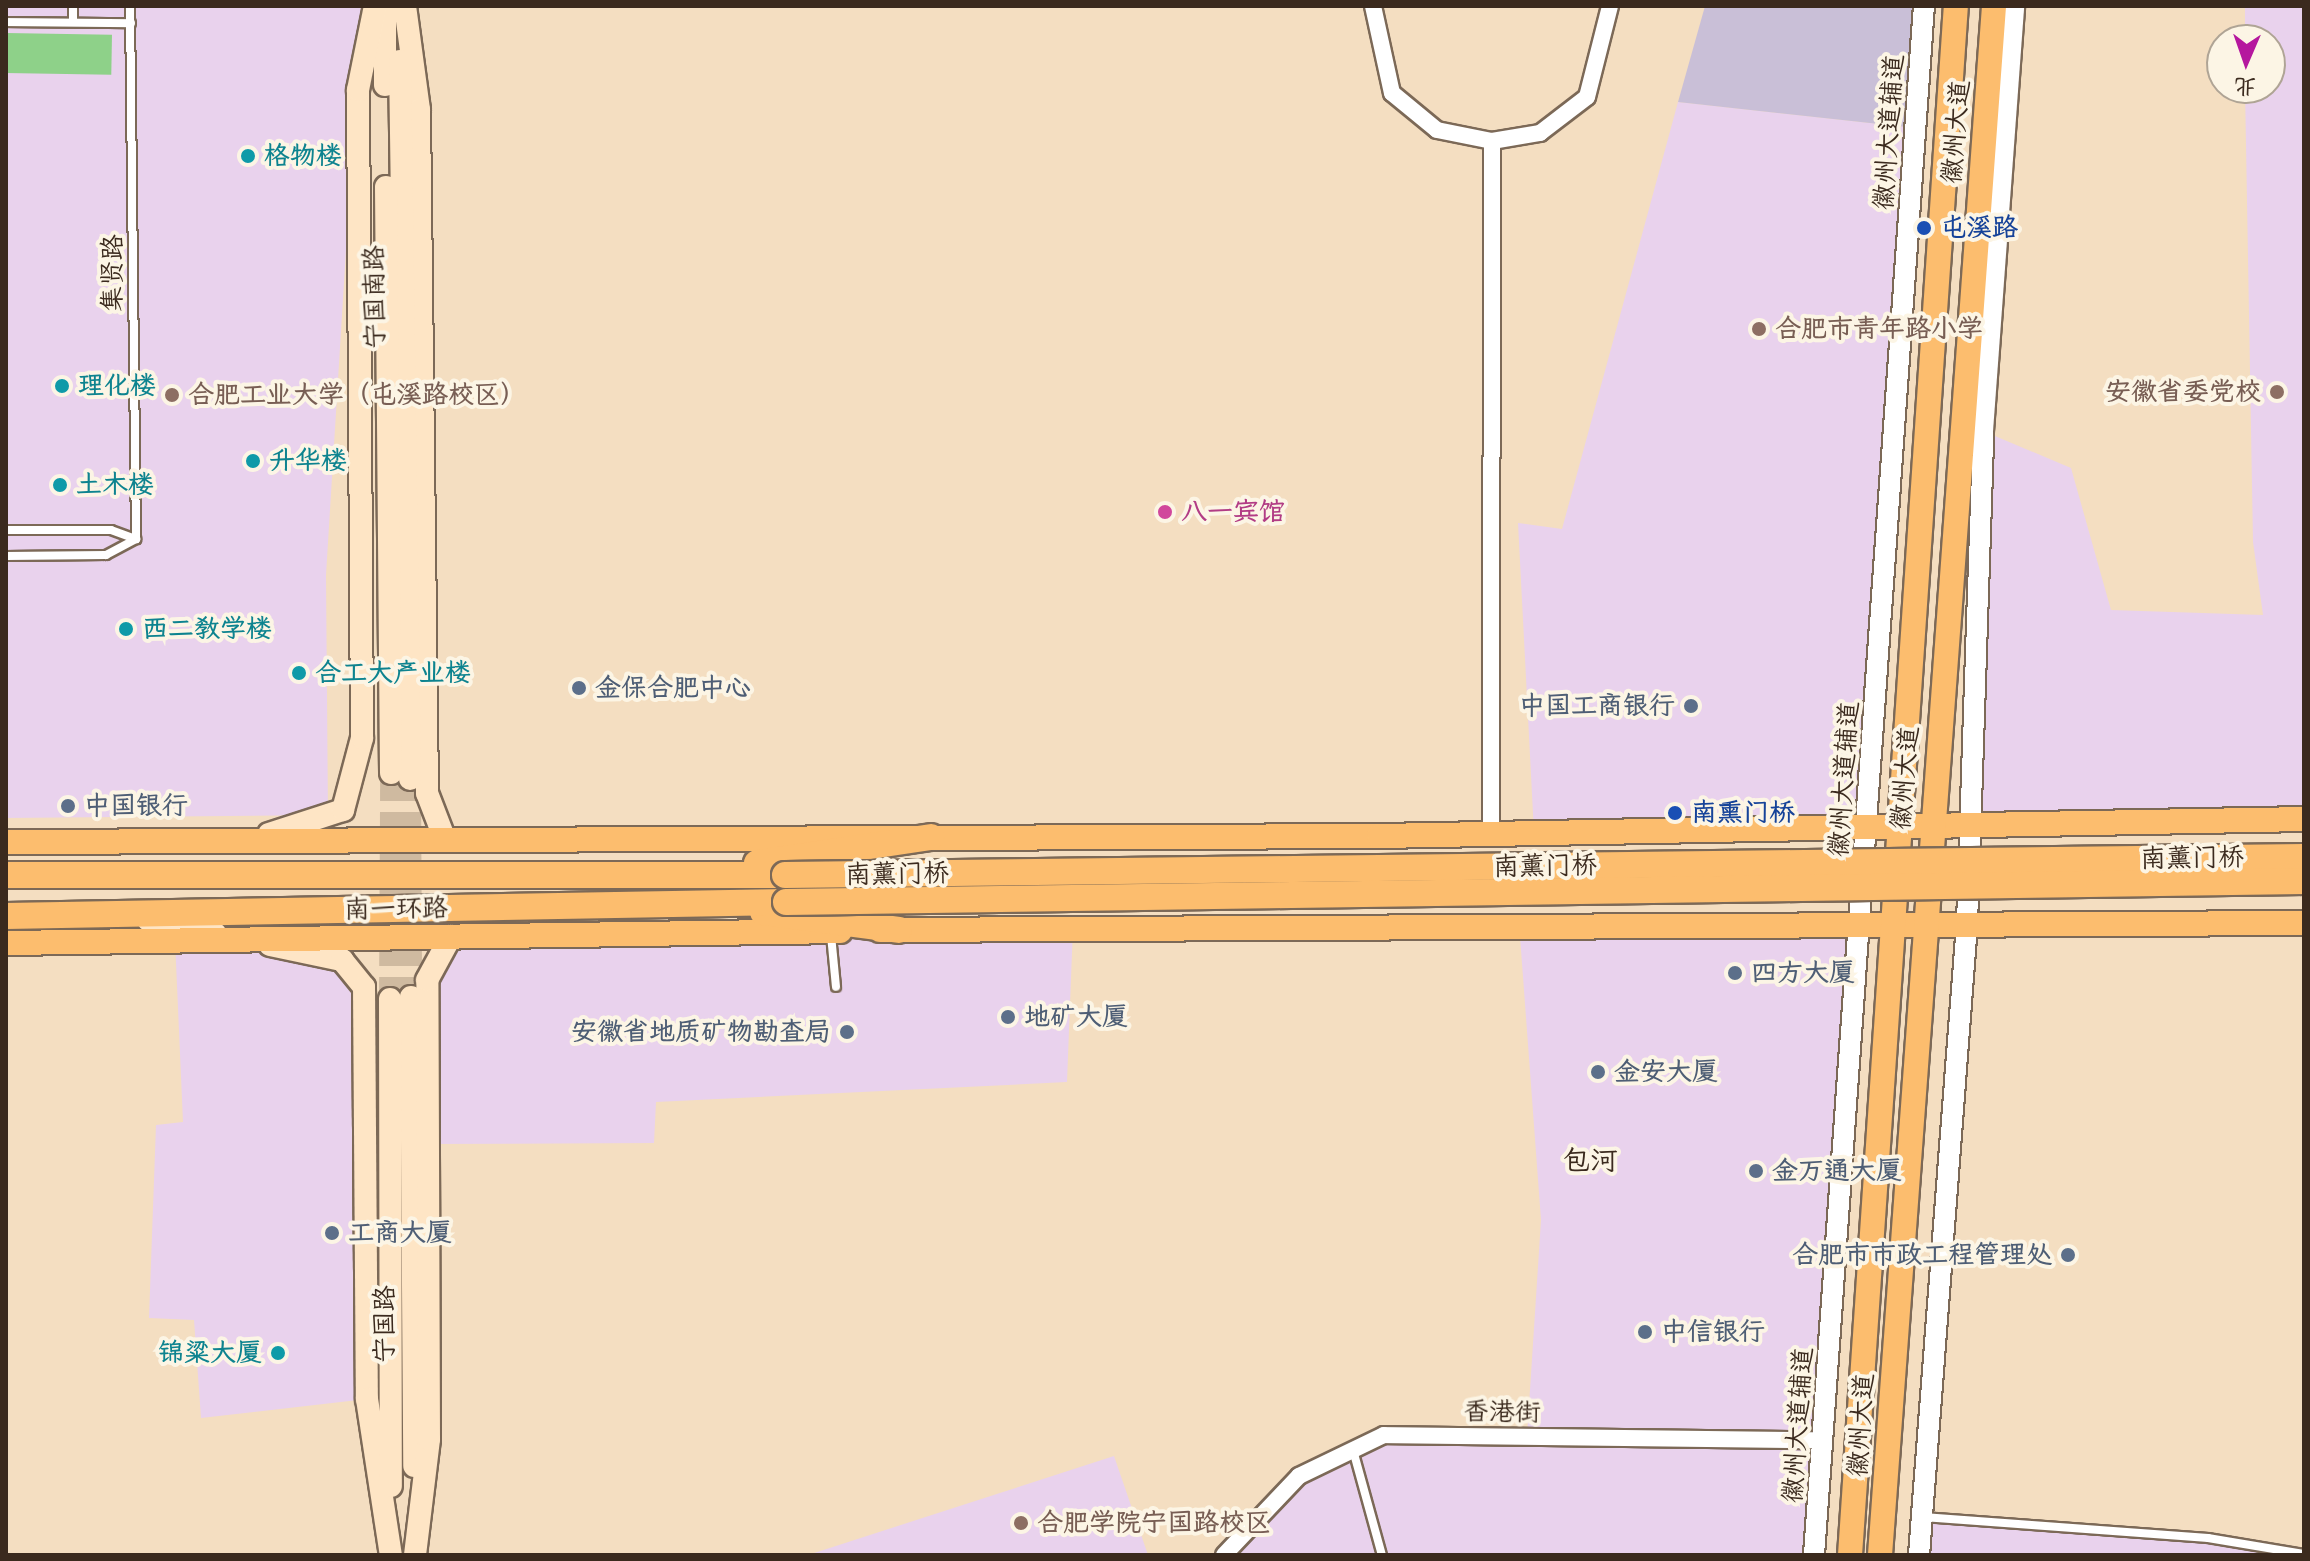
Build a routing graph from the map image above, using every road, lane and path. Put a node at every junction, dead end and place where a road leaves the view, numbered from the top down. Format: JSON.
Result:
{"nodes":[{"id":1,"x":73,"y":6,"type":"edge"},
{"id":2,"x":130,"y":6,"type":"edge"},
{"id":3,"x":375,"y":6,"type":"edge"},
{"id":4,"x":385,"y":6,"type":"edge"},
{"id":5,"x":402,"y":6,"type":"edge"},
{"id":6,"x":1373,"y":6,"type":"edge"},
{"id":7,"x":1610,"y":6,"type":"edge"},
{"id":8,"x":1924,"y":6,"type":"edge"},
{"id":9,"x":1956,"y":6,"type":"edge"},
{"id":10,"x":1994,"y":6,"type":"edge"},
{"id":11,"x":2014,"y":6,"type":"edge"},
{"id":12,"x":6,"y":22,"type":"edge"},
{"id":13,"x":73,"y":22,"type":"junction"},
{"id":14,"x":131,"y":23,"type":"junction"},
{"id":15,"x":1492,"y":141,"type":"junction"},
{"id":16,"x":6,"y":530,"type":"edge"},
{"id":17,"x":136,"y":539,"type":"junction"},
{"id":18,"x":6,"y":556,"type":"edge"},
{"id":19,"x":2304,"y":819,"type":"edge"},
{"id":20,"x":1900,"y":826,"type":"junction"},
{"id":21,"x":1867,"y":827,"type":"junction"},
{"id":22,"x":1929,"y":827,"type":"junction"},
{"id":23,"x":1969,"y":827,"type":"junction"},
{"id":24,"x":1491,"y":834,"type":"junction"},
{"id":25,"x":444,"y":837,"type":"junction"},
{"id":26,"x":931,"y":837,"type":"junction"},
{"id":27,"x":242,"y":838,"type":"junction"},
{"id":28,"x":6,"y":842,"type":"edge"},
{"id":29,"x":2304,"y":857,"type":"edge"},
{"id":30,"x":6,"y":875,"type":"edge"},
{"id":31,"x":671,"y":875,"type":"junction"},
{"id":32,"x":785,"y":875,"type":"joint"},
{"id":33,"x":2304,"y":881,"type":"edge"},
{"id":34,"x":786,"y":902,"type":"joint"},
{"id":35,"x":696,"y":904,"type":"junction"},
{"id":36,"x":120,"y":914,"type":"junction"},
{"id":37,"x":6,"y":916,"type":"edge"},
{"id":38,"x":1893,"y":922,"type":"junction"},
{"id":39,"x":1860,"y":923,"type":"junction"},
{"id":40,"x":2304,"y":923,"type":"edge"},
{"id":41,"x":1921,"y":924,"type":"junction"},
{"id":42,"x":1967,"y":924,"type":"junction"},
{"id":43,"x":899,"y":930,"type":"junction"},
{"id":44,"x":830,"y":931,"type":"junction"},
{"id":45,"x":451,"y":936,"type":"junction"},
{"id":46,"x":237,"y":938,"type":"junction"},
{"id":47,"x":6,"y":943,"type":"edge"},
{"id":48,"x":836,"y":987,"type":"dead end"},
{"id":49,"x":1823,"y":1440,"type":"junction"},
{"id":50,"x":1353,"y":1450,"type":"junction"},
{"id":51,"x":1922,"y":1517,"type":"junction"},
{"id":52,"x":2304,"y":1554,"type":"edge"},
{"id":53,"x":391,"y":1555,"type":"edge"},
{"id":54,"x":415,"y":1555,"type":"edge"},
{"id":55,"x":1224,"y":1555,"type":"edge"},
{"id":56,"x":1382,"y":1555,"type":"edge"},
{"id":57,"x":1814,"y":1555,"type":"edge"},
{"id":58,"x":1850,"y":1555,"type":"edge"},
{"id":59,"x":1880,"y":1555,"type":"edge"},
{"id":60,"x":1919,"y":1555,"type":"edge"}],
"edges":[{"from":1,"to":13,"type":"lane"},
{"from":2,"to":14,"type":"lane","name":"集贤路"},
{"from":3,"to":27,"type":"main road"},
{"from":4,"to":5,"type":"main road","name":"宁国南路"},
{"from":5,"to":25,"type":"main road"},
{"from":6,"to":15,"type":"street"},
{"from":7,"to":15,"type":"street"},
{"from":8,"to":21,"type":"street","name":"徽州大道辅道"},
{"from":9,"to":20,"type":"main road","name":"徽州大道"},
{"from":10,"to":22,"type":"main road","name":"徽州大道"},
{"from":11,"to":23,"type":"street"},
{"from":12,"to":13,"type":"lane"},
{"from":13,"to":14,"type":"lane"},
{"from":14,"to":17,"type":"lane","name":"集贤路"},
{"from":15,"to":24,"type":"street"},
{"from":16,"to":17,"type":"lane"},
{"from":17,"to":18,"type":"lane"},
{"from":19,"to":23,"type":"main road"},
{"from":20,"to":21,"type":"main road"},
{"from":20,"to":22,"type":"main road"},
{"from":20,"to":38,"type":"main road","name":"徽州大道"},
{"from":21,"to":24,"type":"main road"},
{"from":21,"to":39,"type":"street","name":"徽州大道辅道"},
{"from":22,"to":23,"type":"main road"},
{"from":22,"to":41,"type":"main road","name":"徽州大道"},
{"from":23,"to":42,"type":"street"},
{"from":24,"to":26,"type":"main road"},
{"from":25,"to":26,"type":"main road"},
{"from":25,"to":27,"type":"main road"},
{"from":26,"to":31,"type":"highway"},
{"from":27,"to":28,"type":"main road"},
{"from":29,"to":32,"type":"highway","name":"南薰门桥","bridge":true},
{"from":30,"to":31,"type":"highway","name":"南一环路"},
{"from":31,"to":32,"type":"highway","name":"南一环路"},
{"from":33,"to":34,"type":"highway","name":"南薰门桥","bridge":true},
{"from":34,"to":35,"type":"highway","name":"南一环路"},
{"from":35,"to":36,"type":"highway","name":"南一环路"},
{"from":35,"to":43,"type":"highway"},
{"from":36,"to":37,"type":"highway","name":"南一环路"},
{"from":36,"to":46,"type":"main road"},
{"from":38,"to":39,"type":"main road"},
{"from":38,"to":41,"type":"main road"},
{"from":38,"to":58,"type":"main road","name":"徽州大道"},
{"from":39,"to":43,"type":"main road"},
{"from":39,"to":49,"type":"street","name":"徽州大道辅道"},
{"from":40,"to":42,"type":"main road"},
{"from":41,"to":42,"type":"main road"},
{"from":41,"to":59,"type":"main road","name":"徽州大道"},
{"from":42,"to":51,"type":"street"},
{"from":43,"to":44,"type":"main road"},
{"from":44,"to":45,"type":"main road"},
{"from":44,"to":48,"type":"lane"},
{"from":45,"to":46,"type":"main road"},
{"from":45,"to":54,"type":"main road"},
{"from":46,"to":47,"type":"main road"},
{"from":46,"to":53,"type":"main road"},
{"from":49,"to":50,"type":"street","name":"香港街"},
{"from":49,"to":57,"type":"street","name":"徽州大道辅道"},
{"from":50,"to":55,"type":"street","name":"香港街"},
{"from":50,"to":56,"type":"lane"},
{"from":51,"to":52,"type":"lane"},
{"from":51,"to":60,"type":"street"},
{"from":53,"to":54,"type":"main road","name":"宁国路"}]}
